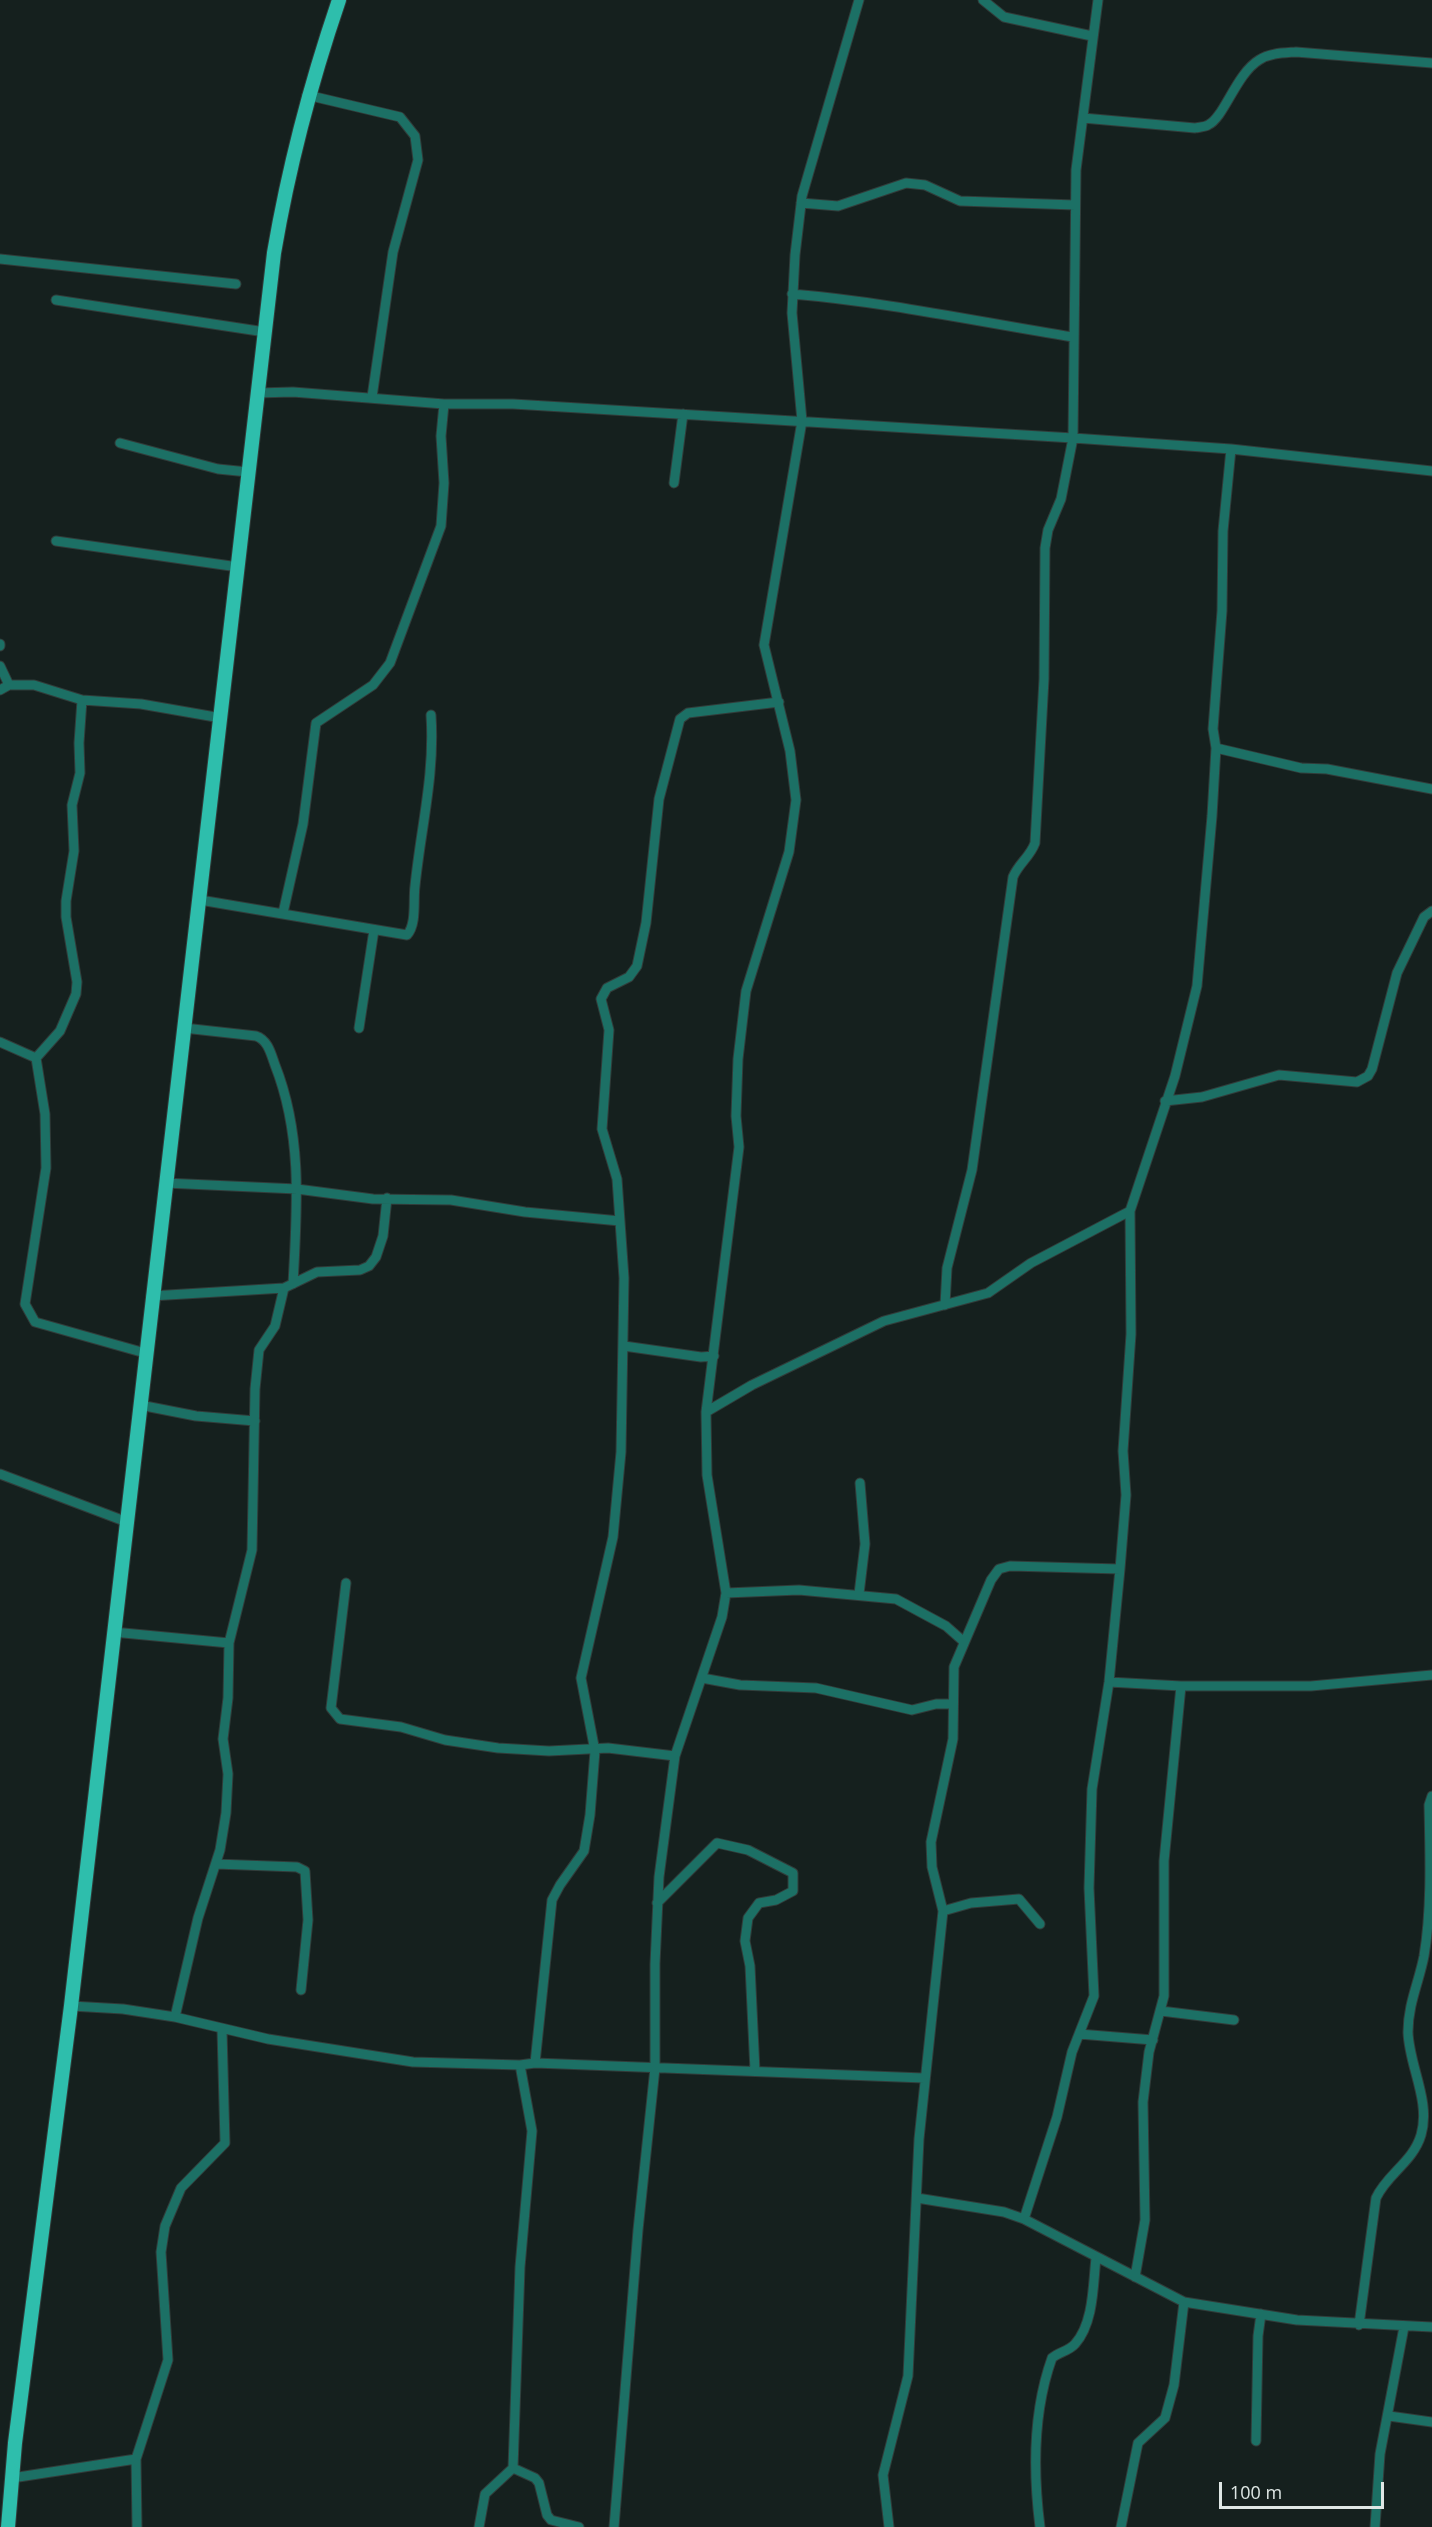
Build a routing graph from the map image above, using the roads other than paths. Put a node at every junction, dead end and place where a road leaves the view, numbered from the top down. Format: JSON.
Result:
{"nodes":[{"id":1,"x":339,"y":0,"type":"edge"},
{"id":2,"x":859,"y":0,"type":"edge"},
{"id":3,"x":983,"y":0,"type":"edge"},
{"id":4,"x":1098,"y":0,"type":"edge"},
{"id":5,"x":1092,"y":36,"type":"junction"},
{"id":6,"x":1432,"y":63,"type":"edge"},
{"id":7,"x":308,"y":95,"type":"junction"},
{"id":8,"x":1083,"y":118,"type":"junction"},
{"id":9,"x":801,"y":203,"type":"junction"},
{"id":10,"x":1076,"y":205,"type":"junction"},
{"id":11,"x":0,"y":259,"type":"edge"},
{"id":12,"x":236,"y":285,"type":"dead end"},
{"id":13,"x":792,"y":294,"type":"junction"},
{"id":14,"x":56,"y":300,"type":"dead end"},
{"id":15,"x":265,"y":332,"type":"junction"},
{"id":16,"x":1073,"y":337,"type":"junction"},
{"id":17,"x":257,"y":393,"type":"junction"},
{"id":18,"x":372,"y":397,"type":"junction"},
{"id":19,"x":444,"y":404,"type":"junction"},
{"id":20,"x":683,"y":414,"type":"junction"},
{"id":21,"x":802,"y":421,"type":"junction"},
{"id":22,"x":1073,"y":438,"type":"junction"},
{"id":23,"x":120,"y":443,"type":"dead end"},
{"id":24,"x":1231,"y":449,"type":"junction"},
{"id":25,"x":1432,"y":471,"type":"edge"},
{"id":26,"x":248,"y":472,"type":"junction"},
{"id":27,"x":674,"y":483,"type":"dead end"},
{"id":28,"x":56,"y":541,"type":"dead end"},
{"id":29,"x":238,"y":567,"type":"junction"},
{"id":30,"x":0,"y":666,"type":"edge"},
{"id":31,"x":4,"y":688,"type":"edge"},
{"id":32,"x":82,"y":700,"type":"junction"},
{"id":33,"x":779,"y":702,"type":"junction"},
{"id":34,"x":431,"y":715,"type":"dead end"},
{"id":35,"x":221,"y":718,"type":"junction"},
{"id":36,"x":1216,"y":748,"type":"junction"},
{"id":37,"x":1432,"y":789,"type":"edge"},
{"id":38,"x":200,"y":900,"type":"junction"},
{"id":39,"x":1432,"y":911,"type":"edge"},
{"id":40,"x":283,"y":913,"type":"junction"},
{"id":41,"x":374,"y":930,"type":"junction"},
{"id":42,"x":184,"y":1028,"type":"junction"},
{"id":43,"x":359,"y":1028,"type":"dead end"},
{"id":44,"x":0,"y":1042,"type":"edge"},
{"id":45,"x":36,"y":1058,"type":"junction"},
{"id":46,"x":1165,"y":1101,"type":"junction"},
{"id":47,"x":165,"y":1183,"type":"junction"},
{"id":48,"x":297,"y":1189,"type":"junction"},
{"id":49,"x":387,"y":1198,"type":"junction"},
{"id":50,"x":1130,"y":1211,"type":"junction"},
{"id":51,"x":620,"y":1221,"type":"junction"},
{"id":52,"x":293,"y":1284,"type":"junction"},
{"id":53,"x":284,"y":1288,"type":"junction"},
{"id":54,"x":151,"y":1296,"type":"junction"},
{"id":55,"x":945,"y":1305,"type":"junction"},
{"id":56,"x":624,"y":1346,"type":"junction"},
{"id":57,"x":145,"y":1353,"type":"junction"},
{"id":58,"x":714,"y":1356,"type":"junction"},
{"id":59,"x":140,"y":1406,"type":"junction"},
{"id":60,"x":706,"y":1412,"type":"junction"},
{"id":61,"x":255,"y":1420,"type":"junction"},
{"id":62,"x":0,"y":1474,"type":"edge"},
{"id":63,"x":860,"y":1483,"type":"dead end"},
{"id":64,"x":126,"y":1522,"type":"junction"},
{"id":65,"x":1120,"y":1569,"type":"junction"},
{"id":66,"x":346,"y":1583,"type":"dead end"},
{"id":67,"x":726,"y":1593,"type":"junction"},
{"id":68,"x":859,"y":1594,"type":"junction"},
{"id":69,"x":113,"y":1632,"type":"junction"},
{"id":70,"x":963,"y":1641,"type":"junction"},
{"id":71,"x":229,"y":1643,"type":"junction"},
{"id":72,"x":1432,"y":1676,"type":"edge"},
{"id":73,"x":702,"y":1678,"type":"junction"},
{"id":74,"x":1108,"y":1682,"type":"junction"},
{"id":75,"x":1181,"y":1686,"type":"junction"},
{"id":76,"x":954,"y":1704,"type":"junction"},
{"id":77,"x":595,"y":1751,"type":"junction"},
{"id":78,"x":675,"y":1756,"type":"junction"},
{"id":79,"x":1432,"y":1796,"type":"edge"},
{"id":80,"x":216,"y":1864,"type":"junction"},
{"id":81,"x":657,"y":1903,"type":"junction"},
{"id":82,"x":943,"y":1911,"type":"junction"},
{"id":83,"x":1040,"y":1924,"type":"dead end"},
{"id":84,"x":301,"y":1990,"type":"dead end"},
{"id":85,"x":71,"y":2006,"type":"junction"},
{"id":86,"x":1161,"y":2011,"type":"junction"},
{"id":87,"x":175,"y":2017,"type":"junction"},
{"id":88,"x":1234,"y":2020,"type":"dead end"},
{"id":89,"x":222,"y":2030,"type":"junction"},
{"id":90,"x":1079,"y":2034,"type":"junction"},
{"id":91,"x":1153,"y":2040,"type":"junction"},
{"id":92,"x":536,"y":2063,"type":"junction"},
{"id":93,"x":520,"y":2065,"type":"junction"},
{"id":94,"x":655,"y":2068,"type":"junction"},
{"id":95,"x":755,"y":2071,"type":"junction"},
{"id":96,"x":924,"y":2079,"type":"junction"},
{"id":97,"x":916,"y":2198,"type":"junction"},
{"id":98,"x":1024,"y":2219,"type":"junction"},
{"id":99,"x":1096,"y":2258,"type":"junction"},
{"id":100,"x":1136,"y":2277,"type":"junction"},
{"id":101,"x":1184,"y":2302,"type":"junction"},
{"id":102,"x":1261,"y":2314,"type":"junction"},
{"id":103,"x":1359,"y":2325,"type":"junction"},
{"id":104,"x":1404,"y":2327,"type":"junction"},
{"id":105,"x":1432,"y":2327,"type":"edge"},
{"id":106,"x":1389,"y":2416,"type":"junction"},
{"id":107,"x":1432,"y":2422,"type":"edge"},
{"id":108,"x":1256,"y":2441,"type":"dead end"},
{"id":109,"x":136,"y":2459,"type":"junction"},
{"id":110,"x":513,"y":2468,"type":"junction"},
{"id":111,"x":12,"y":2478,"type":"junction"},
{"id":112,"x":8,"y":2527,"type":"edge"},
{"id":113,"x":137,"y":2527,"type":"edge"},
{"id":114,"x":479,"y":2527,"type":"edge"},
{"id":115,"x":579,"y":2527,"type":"edge"},
{"id":116,"x":614,"y":2527,"type":"edge"},
{"id":117,"x":889,"y":2527,"type":"edge"},
{"id":118,"x":1040,"y":2527,"type":"edge"},
{"id":119,"x":1121,"y":2527,"type":"edge"},
{"id":120,"x":1376,"y":2527,"type":"edge"}],
"edges":[{"from":1,"to":7,"type":"main road"},
{"from":2,"to":9,"type":"street"},
{"from":3,"to":5,"type":"street"},
{"from":4,"to":5,"type":"street"},
{"from":5,"to":8,"type":"street"},
{"from":6,"to":8,"type":"street"},
{"from":7,"to":15,"type":"main road"},
{"from":7,"to":18,"type":"street"},
{"from":8,"to":10,"type":"street"},
{"from":9,"to":10,"type":"street"},
{"from":9,"to":13,"type":"street"},
{"from":10,"to":16,"type":"street"},
{"from":11,"to":12,"type":"street"},
{"from":13,"to":16,"type":"street"},
{"from":13,"to":21,"type":"street"},
{"from":14,"to":15,"type":"street"},
{"from":15,"to":17,"type":"main road"},
{"from":16,"to":22,"type":"street"},
{"from":17,"to":18,"type":"street"},
{"from":17,"to":26,"type":"main road"},
{"from":18,"to":19,"type":"street"},
{"from":19,"to":20,"type":"street"},
{"from":19,"to":40,"type":"street"},
{"from":20,"to":21,"type":"street"},
{"from":20,"to":27,"type":"street"},
{"from":21,"to":22,"type":"street"},
{"from":21,"to":33,"type":"street"},
{"from":22,"to":24,"type":"street"},
{"from":22,"to":55,"type":"street"},
{"from":23,"to":26,"type":"street"},
{"from":24,"to":25,"type":"street"},
{"from":24,"to":36,"type":"street"},
{"from":26,"to":29,"type":"main road"},
{"from":28,"to":29,"type":"street"},
{"from":29,"to":35,"type":"main road"},
{"from":30,"to":31,"type":"street"},
{"from":31,"to":32,"type":"street"},
{"from":32,"to":35,"type":"street"},
{"from":32,"to":45,"type":"street"},
{"from":33,"to":51,"type":"street"},
{"from":33,"to":58,"type":"street"},
{"from":34,"to":41,"type":"street"},
{"from":35,"to":38,"type":"main road"},
{"from":36,"to":37,"type":"street"},
{"from":36,"to":46,"type":"street"},
{"from":38,"to":40,"type":"street"},
{"from":38,"to":42,"type":"main road"},
{"from":39,"to":46,"type":"street"},
{"from":40,"to":41,"type":"street"},
{"from":41,"to":43,"type":"street"},
{"from":42,"to":47,"type":"main road"},
{"from":42,"to":48,"type":"street"},
{"from":44,"to":45,"type":"street"},
{"from":45,"to":57,"type":"street"},
{"from":46,"to":50,"type":"street"},
{"from":47,"to":48,"type":"street"},
{"from":47,"to":54,"type":"main road"},
{"from":48,"to":49,"type":"street"},
{"from":48,"to":52,"type":"street"},
{"from":49,"to":51,"type":"street"},
{"from":49,"to":52,"type":"street"},
{"from":50,"to":55,"type":"street"},
{"from":50,"to":65,"type":"street"},
{"from":51,"to":56,"type":"street"},
{"from":52,"to":53,"type":"street"},
{"from":53,"to":54,"type":"street"},
{"from":53,"to":61,"type":"street"},
{"from":54,"to":57,"type":"main road"},
{"from":55,"to":60,"type":"street"},
{"from":56,"to":58,"type":"street"},
{"from":56,"to":77,"type":"street"},
{"from":57,"to":59,"type":"main road"},
{"from":58,"to":60,"type":"street"},
{"from":59,"to":61,"type":"street"},
{"from":59,"to":64,"type":"main road"},
{"from":60,"to":67,"type":"street"},
{"from":61,"to":71,"type":"street"},
{"from":62,"to":64,"type":"street"},
{"from":63,"to":68,"type":"street"},
{"from":64,"to":69,"type":"main road"},
{"from":65,"to":70,"type":"street"},
{"from":65,"to":74,"type":"street"},
{"from":66,"to":77,"type":"street"},
{"from":67,"to":68,"type":"street"},
{"from":67,"to":73,"type":"street"},
{"from":68,"to":70,"type":"street"},
{"from":69,"to":71,"type":"street"},
{"from":69,"to":85,"type":"main road"},
{"from":70,"to":76,"type":"street"},
{"from":71,"to":80,"type":"street"},
{"from":72,"to":75,"type":"street"},
{"from":73,"to":76,"type":"street"},
{"from":73,"to":78,"type":"street"},
{"from":74,"to":75,"type":"street"},
{"from":74,"to":90,"type":"street"},
{"from":75,"to":86,"type":"street"},
{"from":76,"to":82,"type":"street"},
{"from":77,"to":78,"type":"street"},
{"from":77,"to":92,"type":"street"},
{"from":78,"to":81,"type":"street"},
{"from":79,"to":103,"type":"street"},
{"from":80,"to":84,"type":"street"},
{"from":80,"to":87,"type":"street"},
{"from":81,"to":94,"type":"street"},
{"from":81,"to":95,"type":"street"},
{"from":82,"to":83,"type":"street"},
{"from":82,"to":96,"type":"street"},
{"from":85,"to":87,"type":"street"},
{"from":85,"to":111,"type":"main road"},
{"from":86,"to":88,"type":"street"},
{"from":86,"to":91,"type":"street"},
{"from":87,"to":89,"type":"street"},
{"from":89,"to":93,"type":"street"},
{"from":89,"to":109,"type":"street"},
{"from":90,"to":91,"type":"street"},
{"from":90,"to":98,"type":"street"},
{"from":91,"to":100,"type":"street"},
{"from":92,"to":93,"type":"street"},
{"from":92,"to":94,"type":"street"},
{"from":93,"to":110,"type":"street"},
{"from":94,"to":95,"type":"street"},
{"from":94,"to":116,"type":"street"},
{"from":95,"to":96,"type":"street"},
{"from":96,"to":97,"type":"street"},
{"from":97,"to":98,"type":"street"},
{"from":97,"to":117,"type":"street"},
{"from":98,"to":99,"type":"street"},
{"from":99,"to":100,"type":"street"},
{"from":99,"to":118,"type":"street"},
{"from":100,"to":101,"type":"street"},
{"from":101,"to":102,"type":"street"},
{"from":101,"to":119,"type":"street"},
{"from":102,"to":103,"type":"street"},
{"from":102,"to":108,"type":"street"},
{"from":103,"to":104,"type":"street"},
{"from":104,"to":105,"type":"street"},
{"from":104,"to":106,"type":"street"},
{"from":106,"to":107,"type":"street"},
{"from":106,"to":120,"type":"street"},
{"from":109,"to":111,"type":"street"},
{"from":109,"to":113,"type":"street"},
{"from":110,"to":114,"type":"street"},
{"from":110,"to":115,"type":"street"},
{"from":111,"to":112,"type":"main road"}]}
